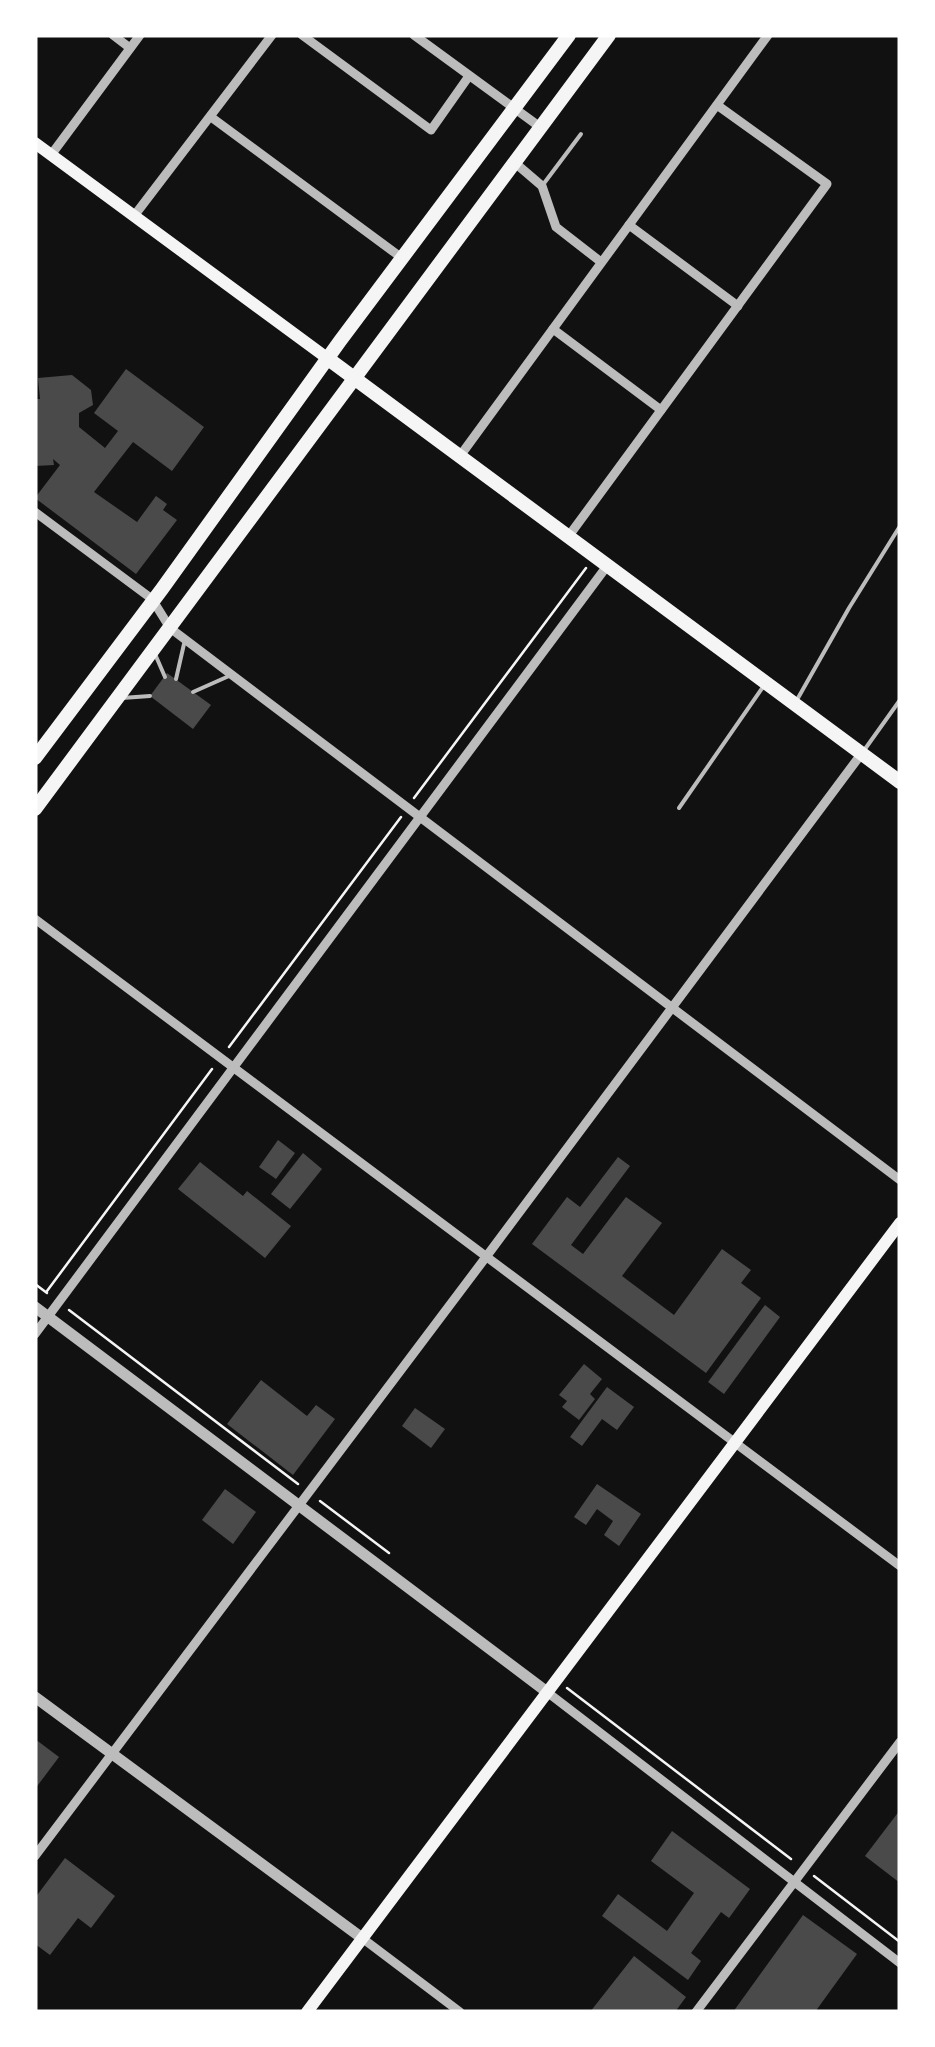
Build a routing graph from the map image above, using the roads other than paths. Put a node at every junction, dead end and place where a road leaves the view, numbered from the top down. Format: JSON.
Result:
{"nodes":[{"id":1,"x":113,"y":35,"type":"edge"},
{"id":2,"x":140,"y":35,"type":"edge"},
{"id":3,"x":272,"y":35,"type":"edge"},
{"id":4,"x":302,"y":35,"type":"edge"},
{"id":5,"x":414,"y":35,"type":"edge"},
{"id":6,"x":569,"y":35,"type":"edge"},
{"id":7,"x":608,"y":35,"type":"edge"},
{"id":8,"x":768,"y":35,"type":"edge"},
{"id":9,"x":130,"y":48,"type":"junction"},
{"id":10,"x":469,"y":76,"type":"junction"},
{"id":11,"x":717,"y":106,"type":"junction"},
{"id":12,"x":514,"y":107,"type":"junction"},
{"id":13,"x":211,"y":117,"type":"junction"},
{"id":14,"x":540,"y":126,"type":"junction"},
{"id":15,"x":581,"y":134,"type":"dead end"},
{"id":16,"x":35,"y":143,"type":"edge"},
{"id":17,"x":51,"y":155,"type":"junction"},
{"id":18,"x":514,"y":162,"type":"junction"},
{"id":19,"x":542,"y":186,"type":"junction"},
{"id":20,"x":134,"y":216,"type":"junction"},
{"id":21,"x":629,"y":225,"type":"junction"},
{"id":22,"x":402,"y":258,"type":"junction"},
{"id":23,"x":602,"y":262,"type":"junction"},
{"id":24,"x":738,"y":306,"type":"junction"},
{"id":25,"x":553,"y":329,"type":"junction"},
{"id":26,"x":327,"y":358,"type":"junction"},
{"id":27,"x":354,"y":378,"type":"junction"},
{"id":28,"x":661,"y":410,"type":"junction"},
{"id":29,"x":460,"y":456,"type":"junction"},
{"id":30,"x":35,"y":512,"type":"edge"},
{"id":31,"x":900,"y":526,"type":"edge"},
{"id":32,"x":568,"y":536,"type":"junction"},
{"id":33,"x":601,"y":561,"type":"junction"},
{"id":34,"x":152,"y":599,"type":"junction"},
{"id":35,"x":170,"y":628,"type":"junction"},
{"id":36,"x":185,"y":639,"type":"junction"},
{"id":37,"x":154,"y":650,"type":"junction"},
{"id":38,"x":232,"y":674,"type":"junction"},
{"id":39,"x":164,"y":677,"type":"dead end"},
{"id":40,"x":176,"y":679,"type":"dead end"},
{"id":41,"x":766,"y":683,"type":"junction"},
{"id":42,"x":193,"y":692,"type":"dead end"},
{"id":43,"x":150,"y":696,"type":"dead end"},
{"id":44,"x":117,"y":699,"type":"junction"},
{"id":45,"x":900,"y":700,"type":"edge"},
{"id":46,"x":795,"y":704,"type":"junction"},
{"id":47,"x":862,"y":753,"type":"junction"},
{"id":48,"x":35,"y":758,"type":"edge"},
{"id":49,"x":900,"y":782,"type":"edge"},
{"id":50,"x":35,"y":808,"type":"edge"},
{"id":51,"x":679,"y":808,"type":"dead end"},
{"id":52,"x":420,"y":817,"type":"junction"},
{"id":53,"x":35,"y":920,"type":"edge"},
{"id":54,"x":671,"y":1007,"type":"junction"},
{"id":55,"x":234,"y":1068,"type":"junction"},
{"id":56,"x":900,"y":1180,"type":"edge"},
{"id":57,"x":900,"y":1223,"type":"edge"},
{"id":58,"x":486,"y":1257,"type":"junction"},
{"id":59,"x":35,"y":1306,"type":"edge"},
{"id":60,"x":48,"y":1316,"type":"junction"},
{"id":61,"x":35,"y":1334,"type":"edge"},
{"id":62,"x":736,"y":1443,"type":"junction"},
{"id":63,"x":300,"y":1505,"type":"junction"},
{"id":64,"x":900,"y":1566,"type":"edge"},
{"id":65,"x":547,"y":1692,"type":"junction"},
{"id":66,"x":35,"y":1697,"type":"edge"},
{"id":67,"x":900,"y":1742,"type":"edge"},
{"id":68,"x":112,"y":1754,"type":"junction"},
{"id":69,"x":35,"y":1856,"type":"edge"},
{"id":70,"x":794,"y":1882,"type":"junction"},
{"id":71,"x":362,"y":1938,"type":"junction"},
{"id":72,"x":900,"y":1963,"type":"edge"},
{"id":73,"x":307,"y":2012,"type":"edge"},
{"id":74,"x":460,"y":2012,"type":"edge"},
{"id":75,"x":696,"y":2012,"type":"edge"}],
"edges":[{"from":1,"to":9,"type":"street"},
{"from":2,"to":9,"type":"street"},
{"from":3,"to":13,"type":"street"},
{"from":4,"to":10,"type":"street"},
{"from":5,"to":10,"type":"street"},
{"from":6,"to":12,"type":"main road"},
{"from":7,"to":14,"type":"main road"},
{"from":8,"to":11,"type":"street"},
{"from":9,"to":17,"type":"street"},
{"from":10,"to":12,"type":"street"},
{"from":11,"to":21,"type":"street"},
{"from":11,"to":24,"type":"street"},
{"from":12,"to":14,"type":"street"},
{"from":12,"to":22,"type":"main road"},
{"from":13,"to":20,"type":"street"},
{"from":13,"to":22,"type":"street"},
{"from":14,"to":18,"type":"main road"},
{"from":15,"to":19,"type":"lane"},
{"from":16,"to":17,"type":"main road"},
{"from":17,"to":20,"type":"main road"},
{"from":18,"to":19,"type":"street"},
{"from":18,"to":27,"type":"main road"},
{"from":19,"to":23,"type":"street"},
{"from":20,"to":26,"type":"main road"},
{"from":21,"to":23,"type":"street"},
{"from":21,"to":24,"type":"street"},
{"from":22,"to":26,"type":"main road"},
{"from":23,"to":25,"type":"street"},
{"from":24,"to":28,"type":"street"},
{"from":25,"to":28,"type":"street"},
{"from":25,"to":29,"type":"street"},
{"from":26,"to":27,"type":"main road"},
{"from":26,"to":34,"type":"main road"},
{"from":27,"to":29,"type":"main road"},
{"from":27,"to":35,"type":"main road"},
{"from":28,"to":32,"type":"street"},
{"from":29,"to":32,"type":"main road"},
{"from":30,"to":34,"type":"street"},
{"from":31,"to":46,"type":"lane"},
{"from":32,"to":33,"type":"main road"},
{"from":33,"to":41,"type":"main road"},
{"from":33,"to":52,"type":"street"},
{"from":34,"to":35,"type":"street"},
{"from":34,"to":48,"type":"main road"},
{"from":35,"to":36,"type":"street"},
{"from":35,"to":37,"type":"main road"},
{"from":36,"to":38,"type":"street"},
{"from":36,"to":40,"type":"lane"},
{"from":37,"to":39,"type":"lane"},
{"from":37,"to":44,"type":"main road"},
{"from":38,"to":42,"type":"lane"},
{"from":38,"to":52,"type":"street"},
{"from":41,"to":46,"type":"main road"},
{"from":41,"to":51,"type":"lane"},
{"from":43,"to":44,"type":"lane"},
{"from":44,"to":50,"type":"main road"},
{"from":45,"to":47,"type":"lane"},
{"from":46,"to":47,"type":"main road"},
{"from":47,"to":49,"type":"main road"},
{"from":47,"to":54,"type":"street"},
{"from":52,"to":54,"type":"street"},
{"from":52,"to":55,"type":"street"},
{"from":53,"to":55,"type":"street"},
{"from":54,"to":56,"type":"street"},
{"from":54,"to":58,"type":"street"},
{"from":55,"to":58,"type":"street"},
{"from":55,"to":60,"type":"street"},
{"from":57,"to":62,"type":"main road"},
{"from":58,"to":62,"type":"street"},
{"from":58,"to":63,"type":"street"},
{"from":59,"to":60,"type":"street"},
{"from":60,"to":61,"type":"street"},
{"from":60,"to":63,"type":"street"},
{"from":62,"to":64,"type":"street"},
{"from":62,"to":65,"type":"main road"},
{"from":63,"to":65,"type":"street"},
{"from":63,"to":68,"type":"street"},
{"from":65,"to":70,"type":"street"},
{"from":65,"to":71,"type":"main road"},
{"from":66,"to":68,"type":"street"},
{"from":67,"to":70,"type":"street"},
{"from":68,"to":69,"type":"street"},
{"from":68,"to":71,"type":"street"},
{"from":70,"to":72,"type":"street"},
{"from":70,"to":75,"type":"street"},
{"from":71,"to":73,"type":"main road"},
{"from":71,"to":74,"type":"street"}]}
